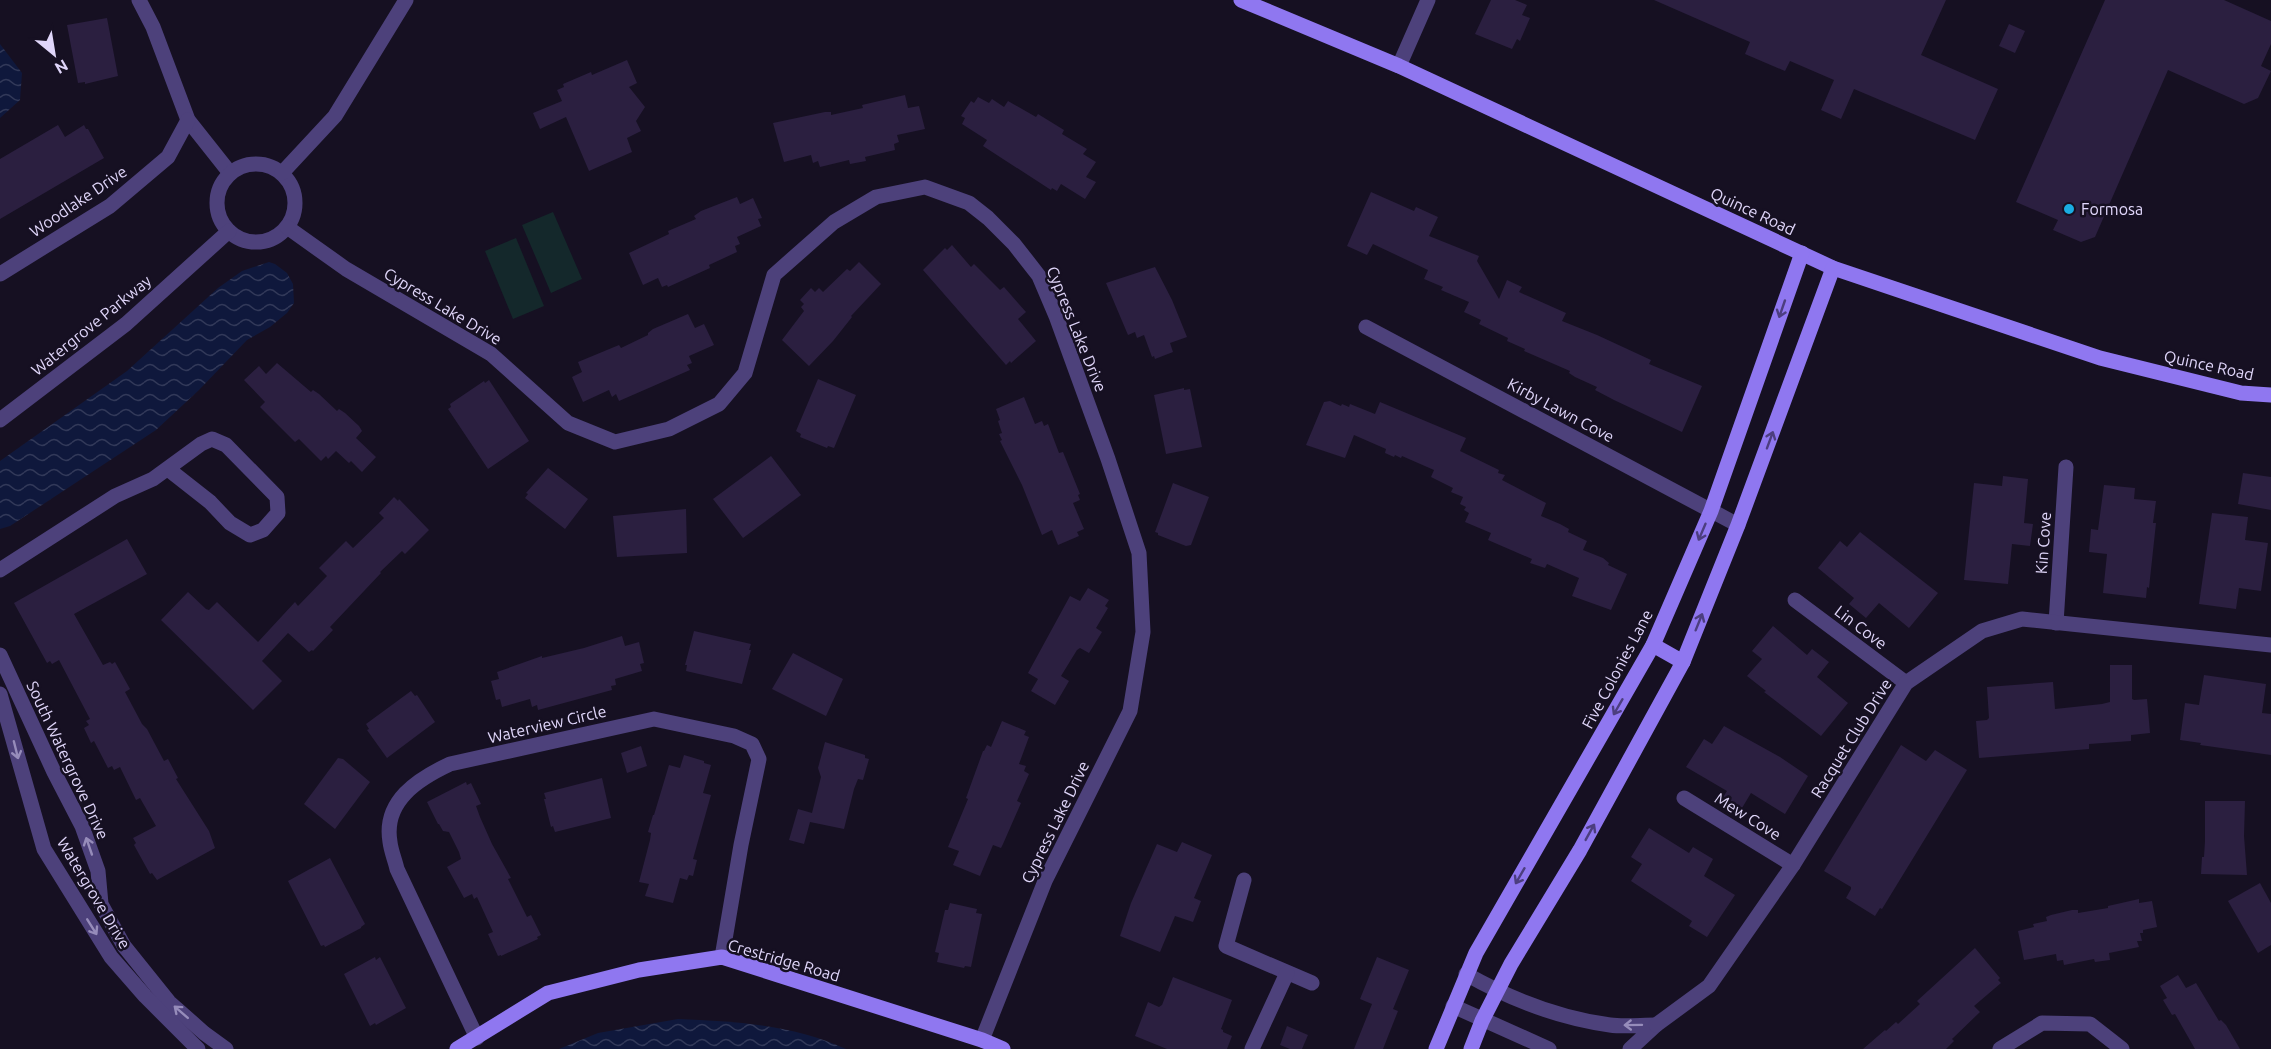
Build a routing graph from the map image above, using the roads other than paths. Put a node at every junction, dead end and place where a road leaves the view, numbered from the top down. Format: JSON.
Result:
{"nodes":[{"id":1,"x":139,"y":0,"type":"edge"},
{"id":2,"x":406,"y":0,"type":"edge"},
{"id":3,"x":1241,"y":0,"type":"edge"},
{"id":4,"x":1428,"y":0,"type":"edge"},
{"id":5,"x":1399,"y":66,"type":"junction"},
{"id":6,"x":188,"y":120,"type":"junction"},
{"id":7,"x":230,"y":173,"type":"junction"},
{"id":8,"x":282,"y":173,"type":"junction"},
{"id":9,"x":287,"y":227,"type":"junction"},
{"id":10,"x":229,"y":231,"type":"junction"},
{"id":11,"x":1802,"y":254,"type":"junction"},
{"id":12,"x":1833,"y":268,"type":"junction"},
{"id":13,"x":0,"y":274,"type":"edge"},
{"id":14,"x":1366,"y":327,"type":"dead end"},
{"id":15,"x":2271,"y":395,"type":"edge"},
{"id":16,"x":0,"y":420,"type":"edge"},
{"id":17,"x":2066,"y":467,"type":"dead end"},
{"id":18,"x":168,"y":470,"type":"junction"},
{"id":19,"x":1711,"y":511,"type":"junction"},
{"id":20,"x":1738,"y":525,"type":"junction"},
{"id":21,"x":0,"y":570,"type":"edge"},
{"id":22,"x":1795,"y":600,"type":"dead end"},
{"id":23,"x":2056,"y":623,"type":"junction"},
{"id":24,"x":1653,"y":645,"type":"junction"},
{"id":25,"x":2271,"y":645,"type":"edge"},
{"id":26,"x":0,"y":655,"type":"edge"},
{"id":27,"x":1683,"y":662,"type":"junction"},
{"id":28,"x":1906,"y":683,"type":"junction"},
{"id":29,"x":0,"y":694,"type":"edge"},
{"id":30,"x":1684,"y":798,"type":"dead end"},
{"id":31,"x":1793,"y":865,"type":"junction"},
{"id":32,"x":1244,"y":880,"type":"dead end"},
{"id":33,"x":723,"y":957,"type":"junction"},
{"id":34,"x":1287,"y":973,"type":"junction"},
{"id":35,"x":1466,"y":974,"type":"junction"},
{"id":36,"x":1312,"y":983,"type":"dead end"},
{"id":37,"x":1497,"y":991,"type":"junction"},
{"id":38,"x":1453,"y":1006,"type":"junction"},
{"id":39,"x":1482,"y":1021,"type":"junction"},
{"id":40,"x":1656,"y":1025,"type":"junction"},
{"id":41,"x":477,"y":1038,"type":"junction"},
{"id":42,"x":982,"y":1040,"type":"junction"},
{"id":43,"x":198,"y":1049,"type":"edge"},
{"id":44,"x":226,"y":1049,"type":"edge"},
{"id":45,"x":457,"y":1049,"type":"edge"},
{"id":46,"x":1003,"y":1049,"type":"edge"},
{"id":47,"x":1252,"y":1049,"type":"edge"},
{"id":48,"x":1436,"y":1049,"type":"edge"},
{"id":49,"x":1471,"y":1049,"type":"edge"},
{"id":50,"x":1550,"y":1049,"type":"edge"},
{"id":51,"x":1630,"y":1049,"type":"edge"},
{"id":52,"x":2000,"y":1049,"type":"edge"},
{"id":53,"x":2122,"y":1049,"type":"edge"}],
"edges":[{"from":1,"to":6,"type":"street"},
{"from":2,"to":8,"type":"street"},
{"from":3,"to":5,"type":"street","name":"Quince Road"},
{"from":4,"to":5,"type":"street"},
{"from":5,"to":11,"type":"street","name":"Quince Road"},
{"from":6,"to":7,"type":"street"},
{"from":6,"to":13,"type":"street","name":"Woodlake Drive"},
{"from":7,"to":8,"type":"street"},
{"from":7,"to":10,"type":"street"},
{"from":8,"to":9,"type":"street"},
{"from":9,"to":10,"type":"street"},
{"from":9,"to":42,"type":"street","name":"Cypress Lake Drive"},
{"from":10,"to":16,"type":"street","name":"Watergrove Parkway"},
{"from":11,"to":12,"type":"street","name":"Quince Road"},
{"from":11,"to":19,"type":"street","name":"Five Colonies Lane","one_way":true},
{"from":12,"to":15,"type":"street","name":"Quince Road"},
{"from":20,"to":12,"type":"street","one_way":true},
{"from":14,"to":19,"type":"street","name":"Kirby Lawn Cove"},
{"from":17,"to":23,"type":"street","name":"Kin Cove"},
{"from":18,"to":18,"type":"street"},
{"from":18,"to":21,"type":"street"},
{"from":19,"to":20,"type":"street","name":"Kirby Lawn Cove"},
{"from":19,"to":24,"type":"street","name":"Five Colonies Lane","one_way":true},
{"from":27,"to":20,"type":"street","one_way":true},
{"from":22,"to":28,"type":"street","name":"Lin Cove"},
{"from":23,"to":25,"type":"street","name":"Racquet Club Drive"},
{"from":23,"to":28,"type":"street","name":"Racquet Club Drive"},
{"from":24,"to":27,"type":"street"},
{"from":24,"to":35,"type":"street","name":"Five Colonies Lane","one_way":true},
{"from":44,"to":26,"type":"street","name":"South Watergrove Drive","one_way":true},
{"from":37,"to":27,"type":"street","one_way":true},
{"from":28,"to":31,"type":"street","name":"Racquet Club Drive"},
{"from":29,"to":43,"type":"street","name":"Watergrove Drive","one_way":true},
{"from":30,"to":31,"type":"street","name":"Mew Cove"},
{"from":31,"to":40,"type":"street","name":"Racquet Club Drive"},
{"from":32,"to":34,"type":"street"},
{"from":33,"to":41,"type":"street","name":"Crestridge Road"},
{"from":33,"to":41,"type":"street","name":"Waterview Circle"},
{"from":33,"to":42,"type":"street","name":"Crestridge Road"},
{"from":34,"to":36,"type":"street"},
{"from":34,"to":47,"type":"street"},
{"from":35,"to":37,"type":"street"},
{"from":35,"to":38,"type":"street","name":"Five Colonies Lane"},
{"from":37,"to":39,"type":"street"},
{"from":40,"to":37,"type":"street","one_way":true},
{"from":38,"to":39,"type":"street"},
{"from":38,"to":48,"type":"street","name":"Five Colonies Lane"},
{"from":39,"to":49,"type":"street"},
{"from":39,"to":50,"type":"street"},
{"from":40,"to":51,"type":"street","name":"Racquet Club Drive"},
{"from":41,"to":45,"type":"street","name":"Crestridge Road"},
{"from":42,"to":46,"type":"street","name":"Crestridge Road"},
{"from":52,"to":53,"type":"street"}]}
